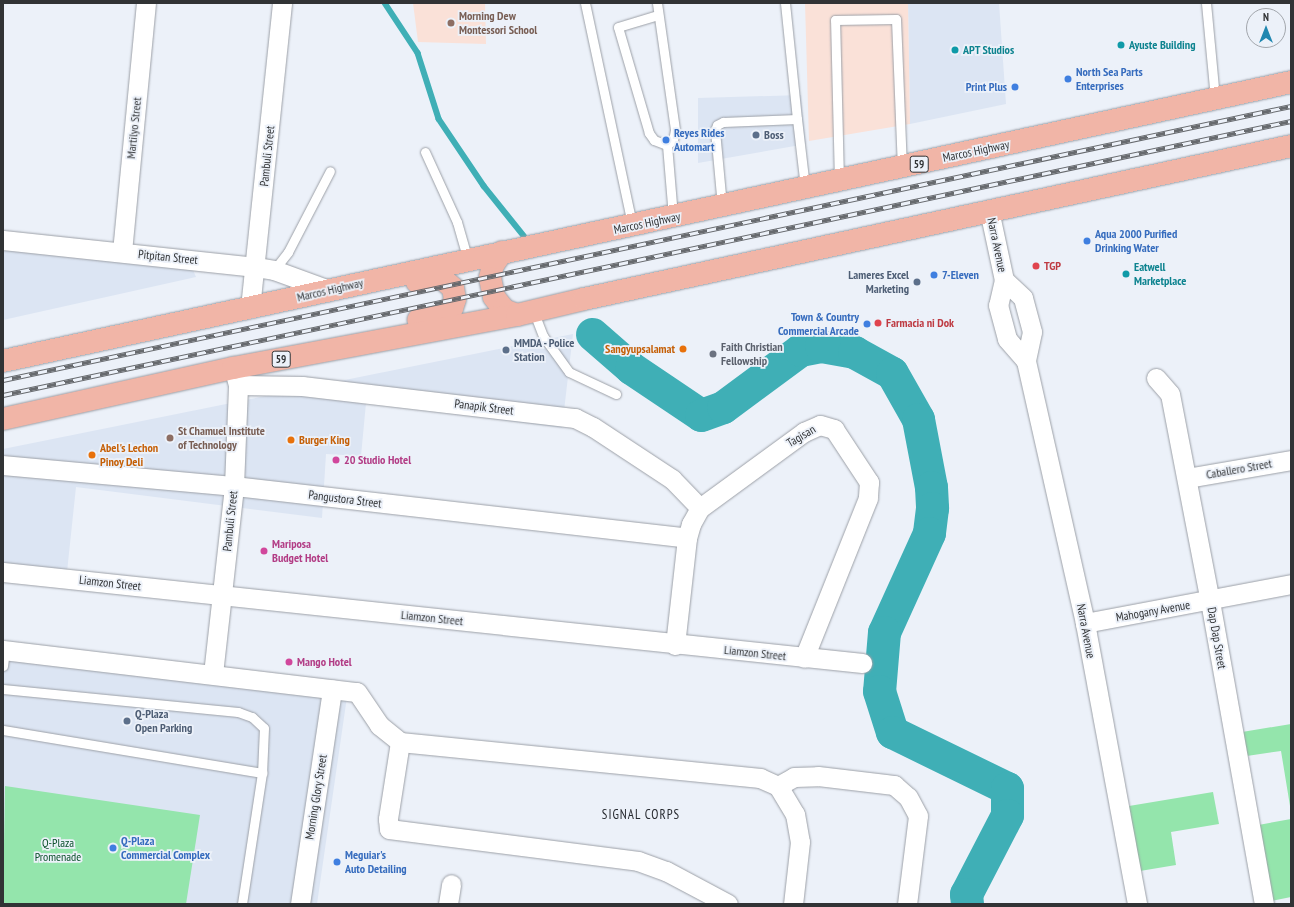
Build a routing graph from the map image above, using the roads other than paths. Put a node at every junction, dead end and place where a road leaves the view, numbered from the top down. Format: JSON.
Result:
{"nodes":[{"id":1,"x":146,"y":3,"type":"edge"},
{"id":2,"x":282,"y":3,"type":"edge"},
{"id":3,"x":585,"y":3,"type":"edge"},
{"id":4,"x":657,"y":3,"type":"edge"},
{"id":5,"x":785,"y":3,"type":"edge"},
{"id":6,"x":1206,"y":3,"type":"edge"},
{"id":7,"x":658,"y":15,"type":"junction"},
{"id":8,"x":1291,"y":82,"type":"edge"},
{"id":9,"x":1215,"y":99,"type":"junction"},
{"id":10,"x":797,"y":119,"type":"junction"},
{"id":11,"x":667,"y":145,"type":"junction"},
{"id":12,"x":1291,"y":146,"type":"edge"},
{"id":13,"x":425,"y":152,"type":"dead end"},
{"id":14,"x":902,"y":167,"type":"junction"},
{"id":15,"x":330,"y":171,"type":"dead end"},
{"id":16,"x":839,"y":181,"type":"junction"},
{"id":17,"x":805,"y":188,"type":"junction"},
{"id":18,"x":722,"y":206,"type":"junction"},
{"id":19,"x":990,"y":210,"type":"junction"},
{"id":20,"x":673,"y":217,"type":"junction"},
{"id":21,"x":633,"y":226,"type":"junction"},
{"id":22,"x":3,"y":240,"type":"edge"},
{"id":23,"x":511,"y":250,"type":"junction"},
{"id":24,"x":122,"y":252,"type":"junction"},
{"id":25,"x":468,"y":260,"type":"junction"},
{"id":26,"x":256,"y":266,"type":"junction"},
{"id":27,"x":274,"y":270,"type":"junction"},
{"id":28,"x":1004,"y":280,"type":"junction"},
{"id":29,"x":330,"y":290,"type":"junction"},
{"id":30,"x":250,"y":308,"type":"junction"},
{"id":31,"x":525,"y":313,"type":"junction"},
{"id":32,"x":3,"y":361,"type":"edge"},
{"id":33,"x":1026,"y":361,"type":"junction"},
{"id":34,"x":236,"y":376,"type":"junction"},
{"id":35,"x":1156,"y":378,"type":"dead end"},
{"id":36,"x":616,"y":394,"type":"dead end"},
{"id":37,"x":3,"y":420,"type":"edge"},
{"id":38,"x":1291,"y":460,"type":"edge"},
{"id":39,"x":3,"y":465,"type":"edge"},
{"id":40,"x":1187,"y":478,"type":"junction"},
{"id":41,"x":234,"y":486,"type":"junction"},
{"id":42,"x":700,"y":508,"type":"junction"},
{"id":43,"x":687,"y":538,"type":"junction"},
{"id":44,"x":3,"y":572,"type":"edge"},
{"id":45,"x":1291,"y":584,"type":"edge"},
{"id":46,"x":222,"y":595,"type":"junction"},
{"id":47,"x":1210,"y":601,"type":"junction"},
{"id":48,"x":1085,"y":622,"type":"junction"},
{"id":49,"x":675,"y":645,"type":"junction"},
{"id":50,"x":4,"y":655,"type":"edge"},
{"id":51,"x":804,"y":658,"type":"junction"},
{"id":52,"x":862,"y":663,"type":"dead end"},
{"id":53,"x":213,"y":674,"type":"junction"},
{"id":54,"x":3,"y":689,"type":"edge"},
{"id":55,"x":332,"y":689,"type":"junction"},
{"id":56,"x":3,"y":730,"type":"edge"},
{"id":57,"x":400,"y":742,"type":"junction"},
{"id":58,"x":262,"y":773,"type":"junction"},
{"id":59,"x":778,"y":786,"type":"junction"},
{"id":60,"x":451,"y":884,"type":"dead end"},
{"id":61,"x":242,"y":904,"type":"edge"},
{"id":62,"x":300,"y":904,"type":"edge"},
{"id":63,"x":448,"y":904,"type":"edge"},
{"id":64,"x":728,"y":904,"type":"edge"},
{"id":65,"x":793,"y":904,"type":"edge"},
{"id":66,"x":907,"y":904,"type":"edge"},
{"id":67,"x":1137,"y":904,"type":"edge"},
{"id":68,"x":1264,"y":904,"type":"edge"}],
"edges":[{"from":1,"to":24,"type":"street","name":"Martilyo Street"},
{"from":2,"to":26,"type":"street","name":"Pambuli Street"},
{"from":3,"to":21,"type":"lane"},
{"from":4,"to":7,"type":"lane"},
{"from":5,"to":10,"type":"lane"},
{"from":6,"to":9,"type":"lane"},
{"from":7,"to":11,"type":"lane"},
{"from":7,"to":11,"type":"lane"},
{"from":8,"to":9,"type":"main road","name":"Marcos Highway","number":"59"},
{"from":9,"to":14,"type":"main road","name":"Marcos Highway","number":"59"},
{"from":10,"to":17,"type":"lane"},
{"from":10,"to":18,"type":"lane"},
{"from":11,"to":20,"type":"lane"},
{"from":12,"to":19,"type":"main road","number":"59"},
{"from":13,"to":25,"type":"lane"},
{"from":14,"to":16,"type":"main road","name":"Marcos Highway","number":"59"},
{"from":14,"to":16,"type":"lane"},
{"from":15,"to":27,"type":"lane"},
{"from":16,"to":17,"type":"main road","name":"Marcos Highway","number":"59"},
{"from":17,"to":18,"type":"main road","name":"Marcos Highway","number":"59"},
{"from":18,"to":20,"type":"main road","name":"Marcos Highway","number":"59"},
{"from":19,"to":28,"type":"street","name":"Narra Avenue"},
{"from":19,"to":31,"type":"main road","number":"59"},
{"from":20,"to":21,"type":"main road","name":"Marcos Highway","number":"59"},
{"from":21,"to":23,"type":"main road","name":"Marcos Highway","number":"59"},
{"from":22,"to":24,"type":"street","name":"Pitpitan Street"},
{"from":23,"to":25,"type":"main road","name":"Marcos Highway","number":"59"},
{"from":23,"to":31,"type":"main road"},
{"from":24,"to":26,"type":"street","name":"Pitpitan Street"},
{"from":25,"to":29,"type":"main road","name":"Marcos Highway","number":"59"},
{"from":26,"to":27,"type":"street","name":"Pitpitan Street"},
{"from":26,"to":30,"type":"street","name":"Pambuli Street"},
{"from":27,"to":29,"type":"street","name":"Pitpitan Street"},
{"from":28,"to":33,"type":"street","name":"Narra Avenue"},
{"from":28,"to":33,"type":"street","name":"Narra Avenue"},
{"from":29,"to":30,"type":"main road","name":"Marcos Highway","number":"59"},
{"from":30,"to":32,"type":"main road","name":"Marcos Highway","number":"59"},
{"from":30,"to":34,"type":"main road"},
{"from":31,"to":34,"type":"main road","number":"59"},
{"from":31,"to":36,"type":"lane"},
{"from":33,"to":48,"type":"street","name":"Narra Avenue"},
{"from":34,"to":37,"type":"main road","number":"59"},
{"from":34,"to":41,"type":"street","name":"Pambuli Street"},
{"from":34,"to":42,"type":"street","name":"Panapik Street"},
{"from":35,"to":40,"type":"street","name":"Dap Dap Street"},
{"from":38,"to":40,"type":"street","name":"Caballero Street"},
{"from":39,"to":41,"type":"street","name":"Pangustora Street"},
{"from":40,"to":47,"type":"street","name":"Dap Dap Street"},
{"from":41,"to":43,"type":"street","name":"Pangustora Street"},
{"from":41,"to":46,"type":"street","name":"Pambuli Street"},
{"from":42,"to":43,"type":"street","name":"Tagisan"},
{"from":42,"to":51,"type":"street","name":"Tagisan"},
{"from":43,"to":49,"type":"street","name":"Tagisan"},
{"from":44,"to":46,"type":"street","name":"Liamzon Street"},
{"from":45,"to":47,"type":"street","name":"Mahogany Avenue"},
{"from":46,"to":49,"type":"street","name":"Liamzon Street"},
{"from":46,"to":53,"type":"street","name":"Pambuli Street"},
{"from":47,"to":48,"type":"street","name":"Mahogany Avenue"},
{"from":47,"to":68,"type":"street","name":"Dap Dap Street"},
{"from":48,"to":67,"type":"street","name":"Narra Avenue"},
{"from":49,"to":51,"type":"street","name":"Liamzon Street"},
{"from":50,"to":53,"type":"street"},
{"from":51,"to":52,"type":"street","name":"Liamzon Street"},
{"from":53,"to":55,"type":"street"},
{"from":54,"to":58,"type":"lane"},
{"from":55,"to":57,"type":"street"},
{"from":55,"to":62,"type":"street","name":"Morning Glory Street"},
{"from":56,"to":58,"type":"lane"},
{"from":57,"to":59,"type":"street"},
{"from":57,"to":64,"type":"street"},
{"from":58,"to":61,"type":"lane"},
{"from":59,"to":65,"type":"street"},
{"from":59,"to":66,"type":"street"},
{"from":60,"to":63,"type":"street"}]}
